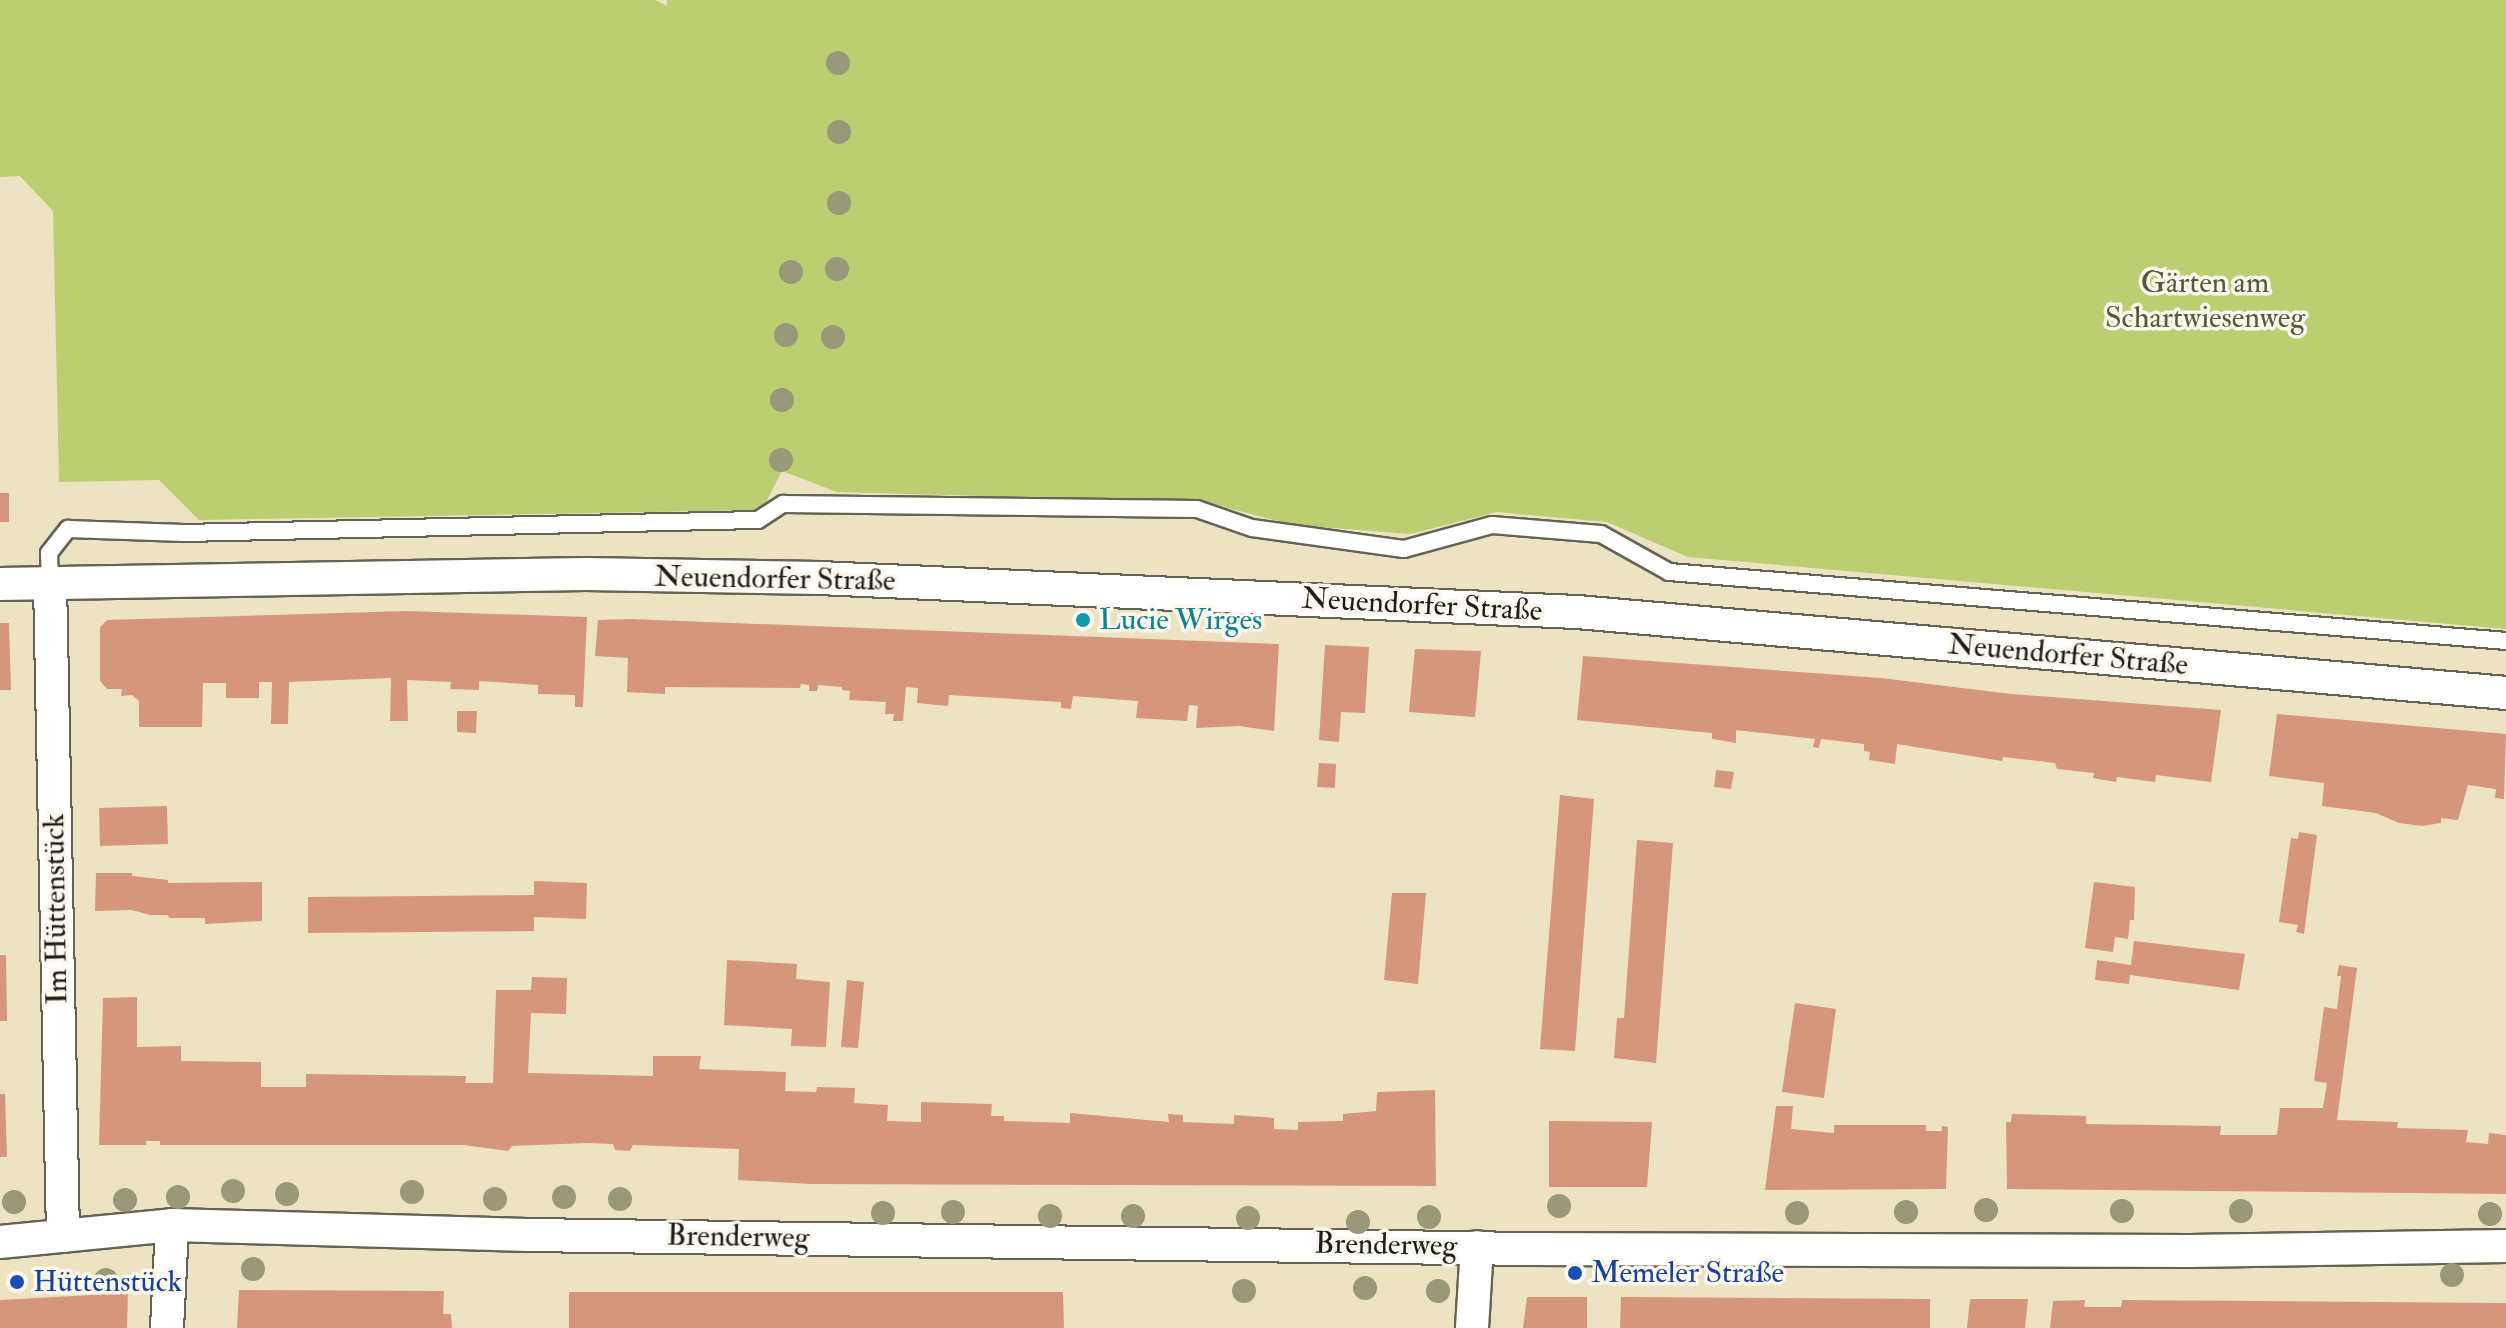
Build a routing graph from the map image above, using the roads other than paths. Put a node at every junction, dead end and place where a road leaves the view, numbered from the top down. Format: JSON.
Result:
{"nodes":[{"id":1,"x":50,"y":568,"type":"junction"},
{"id":2,"x":0,"y":584,"type":"edge"},
{"id":3,"x":2506,"y":641,"type":"edge"},
{"id":4,"x":2506,"y":693,"type":"edge"},
{"id":5,"x":172,"y":1225,"type":"junction"},
{"id":6,"x":63,"y":1236,"type":"junction"},
{"id":7,"x":0,"y":1242,"type":"edge"},
{"id":8,"x":2506,"y":1246,"type":"edge"},
{"id":9,"x":1477,"y":1247,"type":"junction"},
{"id":10,"x":167,"y":1328,"type":"edge"},
{"id":11,"x":1472,"y":1328,"type":"edge"}],
"edges":[{"from":1,"to":2,"type":"street","name":"Neuendorfer Straße"},
{"from":1,"to":3,"type":"lane"},
{"from":1,"to":4,"type":"street","name":"Neuendorfer Straße"},
{"from":1,"to":6,"type":"street","name":"Im Hüttenstück"},
{"from":5,"to":6,"type":"street","name":"Brenderweg"},
{"from":5,"to":9,"type":"street","name":"Brenderweg"},
{"from":5,"to":10,"type":"street"},
{"from":6,"to":7,"type":"street","name":"Brenderweg"},
{"from":8,"to":9,"type":"street","name":"Brenderweg"},
{"from":9,"to":11,"type":"street"}]}
